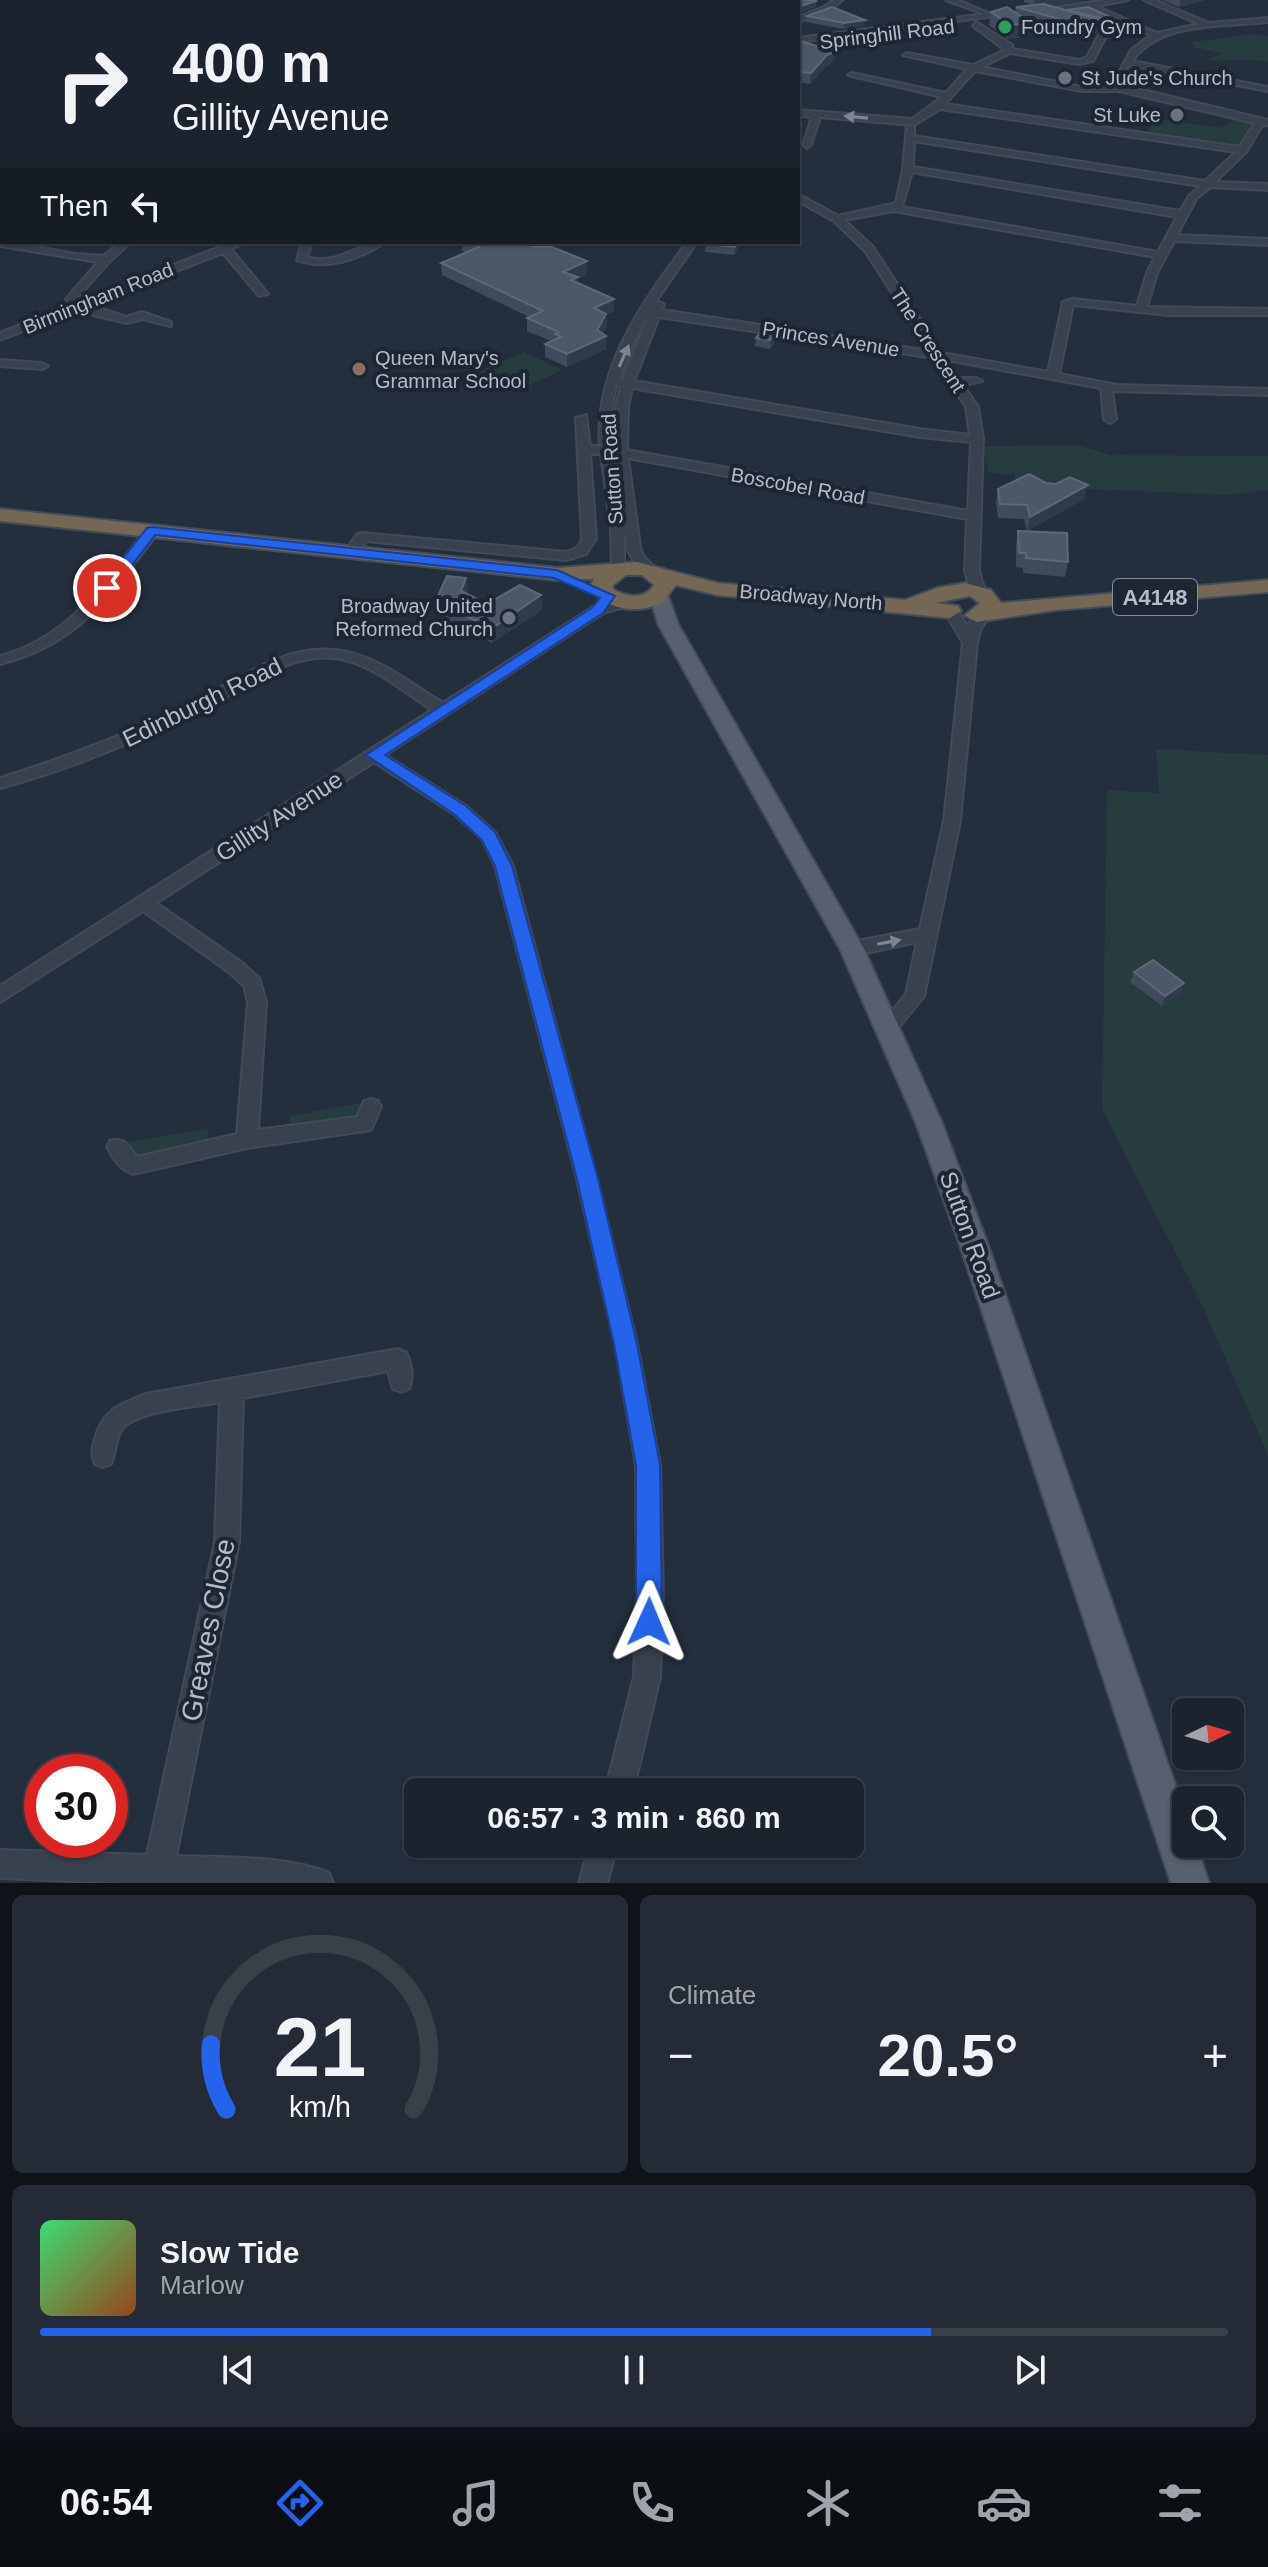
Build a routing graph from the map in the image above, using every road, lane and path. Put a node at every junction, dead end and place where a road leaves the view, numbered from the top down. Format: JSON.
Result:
{"nodes":[{"id":1,"x":827,"y":0,"type":"edge"},
{"id":2,"x":950,"y":0,"type":"edge"},
{"id":3,"x":1123,"y":0,"type":"edge"},
{"id":4,"x":1148,"y":0,"type":"edge"},
{"id":5,"x":838,"y":1,"type":"edge"},
{"id":6,"x":1097,"y":2,"type":"edge"},
{"id":7,"x":1038,"y":11,"type":"junction"},
{"id":8,"x":1064,"y":18,"type":"edge"},
{"id":9,"x":800,"y":19,"type":"edge"},
{"id":10,"x":1268,"y":20,"type":"edge"},
{"id":11,"x":974,"y":21,"type":"junction"},
{"id":12,"x":989,"y":22,"type":"junction"},
{"id":13,"x":1210,"y":26,"type":"junction"},
{"id":14,"x":1101,"y":29,"type":"edge"},
{"id":15,"x":1113,"y":32,"type":"junction"},
{"id":16,"x":1158,"y":36,"type":"junction"},
{"id":17,"x":1146,"y":41,"type":"junction"},
{"id":18,"x":800,"y":42,"type":"edge"},
{"id":19,"x":1009,"y":51,"type":"junction"},
{"id":20,"x":907,"y":55,"type":"dead end"},
{"id":21,"x":1127,"y":62,"type":"junction"},
{"id":22,"x":1268,"y":69,"type":"edge"},
{"id":23,"x":970,"y":70,"type":"junction"},
{"id":24,"x":1255,"y":70,"type":"dead end"},
{"id":25,"x":852,"y":75,"type":"dead end"},
{"id":26,"x":1119,"y":89,"type":"junction"},
{"id":27,"x":1268,"y":89,"type":"edge"},
{"id":28,"x":948,"y":96,"type":"junction"},
{"id":29,"x":939,"y":106,"type":"junction"},
{"id":30,"x":800,"y":113,"type":"edge"},
{"id":31,"x":817,"y":114,"type":"junction"},
{"id":32,"x":914,"y":122,"type":"junction"},
{"id":33,"x":1264,"y":122,"type":"edge"},
{"id":34,"x":910,"y":138,"type":"junction"},
{"id":35,"x":807,"y":146,"type":"edge"},
{"id":36,"x":1243,"y":150,"type":"junction"},
{"id":37,"x":908,"y":169,"type":"junction"},
{"id":38,"x":1207,"y":184,"type":"junction"},
{"id":39,"x":1268,"y":187,"type":"edge"},
{"id":40,"x":800,"y":198,"type":"edge"},
{"id":41,"x":894,"y":208,"type":"junction"},
{"id":42,"x":1184,"y":215,"type":"junction"},
{"id":43,"x":837,"y":219,"type":"junction"},
{"id":44,"x":1169,"y":238,"type":"junction"},
{"id":45,"x":1268,"y":242,"type":"edge"},
{"id":46,"x":5,"y":244,"type":"edge"},
{"id":47,"x":124,"y":244,"type":"edge"},
{"id":48,"x":236,"y":244,"type":"edge"},
{"id":49,"x":306,"y":244,"type":"edge"},
{"id":50,"x":375,"y":244,"type":"edge"},
{"id":51,"x":691,"y":244,"type":"edge"},
{"id":52,"x":224,"y":249,"type":"junction"},
{"id":53,"x":1161,"y":255,"type":"junction"},
{"id":54,"x":106,"y":259,"type":"junction"},
{"id":55,"x":263,"y":294,"type":"dead end"},
{"id":56,"x":80,"y":306,"type":"junction"},
{"id":57,"x":1141,"y":310,"type":"junction"},
{"id":58,"x":650,"y":312,"type":"junction"},
{"id":59,"x":1268,"y":312,"type":"edge"},
{"id":60,"x":167,"y":324,"type":"dead end"},
{"id":61,"x":0,"y":337,"type":"edge"},
{"id":62,"x":937,"y":355,"type":"junction"},
{"id":63,"x":0,"y":363,"type":"edge"},
{"id":64,"x":42,"y":366,"type":"dead end"},
{"id":65,"x":1053,"y":376,"type":"junction"},
{"id":66,"x":613,"y":381,"type":"junction"},
{"id":67,"x":976,"y":381,"type":"dead end"},
{"id":68,"x":955,"y":382,"type":"junction"},
{"id":69,"x":627,"y":384,"type":"junction"},
{"id":70,"x":1106,"y":386,"type":"junction"},
{"id":71,"x":1268,"y":392,"type":"edge"},
{"id":72,"x":582,"y":418,"type":"dead end"},
{"id":73,"x":1110,"y":419,"type":"dead end"},
{"id":74,"x":977,"y":439,"type":"junction"},
{"id":75,"x":585,"y":450,"type":"junction"},
{"id":76,"x":606,"y":450,"type":"junction"},
{"id":77,"x":621,"y":454,"type":"junction"},
{"id":78,"x":0,"y":515,"type":"edge"},
{"id":79,"x":975,"y":516,"type":"junction"},
{"id":80,"x":152,"y":531,"type":"junction"},
{"id":81,"x":352,"y":552,"type":"junction"},
{"id":82,"x":615,"y":571,"type":"junction"},
{"id":83,"x":557,"y":574,"type":"junction"},
{"id":84,"x":657,"y":584,"type":"junction"},
{"id":85,"x":1268,"y":586,"type":"edge"},
{"id":86,"x":980,"y":596,"type":"junction"},
{"id":87,"x":614,"y":601,"type":"junction"},
{"id":88,"x":949,"y":602,"type":"junction"},
{"id":89,"x":668,"y":624,"type":"junction"},
{"id":90,"x":970,"y":643,"type":"junction"},
{"id":91,"x":0,"y":660,"type":"edge"},
{"id":92,"x":443,"y":710,"type":"junction"},
{"id":93,"x":374,"y":755,"type":"junction"},
{"id":94,"x":0,"y":783,"type":"edge"},
{"id":95,"x":144,"y":903,"type":"junction"},
{"id":96,"x":927,"y":934,"type":"junction"},
{"id":97,"x":852,"y":949,"type":"junction"},
{"id":98,"x":0,"y":995,"type":"edge"},
{"id":99,"x":888,"y":1027,"type":"junction"},
{"id":100,"x":371,"y":1107,"type":"dead end"},
{"id":101,"x":247,"y":1140,"type":"junction"},
{"id":102,"x":117,"y":1147,"type":"dead end"},
{"id":103,"x":401,"y":1381,"type":"dead end"},
{"id":104,"x":232,"y":1389,"type":"junction"},
{"id":105,"x":103,"y":1456,"type":"dead end"},
{"id":106,"x":623,"y":1778,"type":"edge"},
{"id":107,"x":600,"y":1858,"type":"edge"},
{"id":108,"x":0,"y":1864,"type":"edge"},
{"id":109,"x":159,"y":1868,"type":"junction"},
{"id":110,"x":314,"y":1882,"type":"edge"},
{"id":111,"x":593,"y":1883,"type":"edge"},
{"id":112,"x":1190,"y":1883,"type":"edge"}],
"edges":[{"from":1,"to":5,"type":"street"},
{"from":2,"to":12,"type":"street"},
{"from":3,"to":6,"type":"street"},
{"from":3,"to":6,"type":"street"},
{"from":4,"to":13,"type":"street"},
{"from":5,"to":9,"type":"street"},
{"from":6,"to":7,"type":"street","name":"Springhill Road"},
{"from":6,"to":16,"type":"street"},
{"from":7,"to":8,"type":"street"},
{"from":7,"to":12,"type":"street","name":"Springhill Road"},
{"from":10,"to":13,"type":"street"},
{"from":11,"to":12,"type":"street"},
{"from":11,"to":12,"type":"street","name":"Springhill Road"},
{"from":11,"to":18,"type":"street","name":"Springhill Road"},
{"from":12,"to":19,"type":"street"},
{"from":13,"to":16,"type":"street"},
{"from":14,"to":15,"type":"street"},
{"from":15,"to":17,"type":"street"},
{"from":15,"to":19,"type":"street"},
{"from":16,"to":17,"type":"street"},
{"from":17,"to":21,"type":"street"},
{"from":19,"to":23,"type":"street"},
{"from":20,"to":23,"type":"street"},
{"from":21,"to":26,"type":"street"},
{"from":21,"to":27,"type":"street"},
{"from":22,"to":24,"type":"street"},
{"from":23,"to":26,"type":"street"},
{"from":23,"to":28,"type":"street"},
{"from":25,"to":28,"type":"street"},
{"from":26,"to":33,"type":"street"},
{"from":28,"to":29,"type":"street"},
{"from":29,"to":32,"type":"street"},
{"from":29,"to":36,"type":"street"},
{"from":30,"to":31,"type":"street"},
{"from":32,"to":31,"type":"street","one_way":true},
{"from":31,"to":35,"type":"street"},
{"from":32,"to":34,"type":"street"},
{"from":33,"to":36,"type":"street"},
{"from":34,"to":37,"type":"street"},
{"from":34,"to":38,"type":"street"},
{"from":36,"to":38,"type":"street"},
{"from":37,"to":41,"type":"street"},
{"from":37,"to":42,"type":"street"},
{"from":38,"to":39,"type":"street"},
{"from":38,"to":42,"type":"street"},
{"from":40,"to":43,"type":"street","name":"The Crescent"},
{"from":41,"to":43,"type":"street"},
{"from":41,"to":53,"type":"street"},
{"from":42,"to":44,"type":"street"},
{"from":43,"to":62,"type":"street","name":"The Crescent"},
{"from":44,"to":45,"type":"street"},
{"from":44,"to":53,"type":"street"},
{"from":46,"to":54,"type":"street"},
{"from":47,"to":54,"type":"street"},
{"from":48,"to":52,"type":"street","name":"Birmingham Road"},
{"from":49,"to":50,"type":"street"},
{"from":51,"to":58,"type":"street","name":"Sutton Road"},
{"from":52,"to":55,"type":"street"},
{"from":52,"to":56,"type":"street","name":"Birmingham Road"},
{"from":53,"to":57,"type":"street"},
{"from":54,"to":56,"type":"street"},
{"from":56,"to":60,"type":"street"},
{"from":56,"to":61,"type":"street","name":"Birmingham Road"},
{"from":57,"to":59,"type":"street"},
{"from":57,"to":65,"type":"street"},
{"from":58,"to":62,"type":"street","name":"Princes Avenue"},
{"from":66,"to":58,"type":"street","name":"Sutton Road","one_way":true},
{"from":58,"to":69,"type":"street","name":"Sutton Road"},
{"from":62,"to":65,"type":"street","name":"Princes Avenue"},
{"from":62,"to":68,"type":"street","name":"The Crescent"},
{"from":63,"to":64,"type":"street"},
{"from":65,"to":70,"type":"street","name":"Princes Avenue"},
{"from":66,"to":69,"type":"street"},
{"from":66,"to":76,"type":"street","name":"Sutton Road"},
{"from":67,"to":68,"type":"street"},
{"from":68,"to":74,"type":"street","name":"The Crescent"},
{"from":69,"to":74,"type":"street"},
{"from":69,"to":77,"type":"street","name":"Sutton Road"},
{"from":70,"to":71,"type":"street","name":"Princes Avenue"},
{"from":70,"to":73,"type":"street"},
{"from":72,"to":75,"type":"street"},
{"from":74,"to":79,"type":"street","name":"The Crescent"},
{"from":75,"to":76,"type":"street","name":"Boscobel Road"},
{"from":75,"to":81,"type":"street"},
{"from":76,"to":77,"type":"street","name":"Boscobel Road"},
{"from":76,"to":82,"type":"street","name":"Sutton Road"},
{"from":77,"to":79,"type":"street","name":"Boscobel Road"},
{"from":77,"to":84,"type":"street","name":"Sutton Road"},
{"from":78,"to":80,"type":"highway"},
{"from":79,"to":86,"type":"street","name":"The Crescent"},
{"from":80,"to":81,"type":"highway"},
{"from":80,"to":91,"type":"street"},
{"from":81,"to":83,"type":"highway"},
{"from":82,"to":83,"type":"highway"},
{"from":82,"to":84,"type":"highway"},
{"from":82,"to":87,"type":"highway"},
{"from":83,"to":87,"type":"highway"},
{"from":84,"to":87,"type":"highway"},
{"from":84,"to":88,"type":"highway","name":"Broadway North"},
{"from":84,"to":89,"type":"main road","name":"Sutton Road"},
{"from":85,"to":86,"type":"highway","number":"A4148"},
{"from":86,"to":88,"type":"street"},
{"from":86,"to":88,"type":"highway","name":"Broadway North"},
{"from":86,"to":90,"type":"street","name":"The Crescent"},
{"from":87,"to":89,"type":"main road","name":"Sutton Road"},
{"from":87,"to":92,"type":"street","name":"Gillity Avenue"},
{"from":88,"to":90,"type":"street"},
{"from":89,"to":97,"type":"main road","name":"Sutton Road"},
{"from":90,"to":96,"type":"street","name":"The Crescent"},
{"from":92,"to":93,"type":"street","name":"Gillity Avenue"},
{"from":92,"to":94,"type":"street","name":"Edinburgh Road"},
{"from":93,"to":95,"type":"street","name":"Gillity Avenue"},
{"from":93,"to":106,"type":"street"},
{"from":95,"to":98,"type":"street","name":"Gillity Avenue"},
{"from":95,"to":101,"type":"street"},
{"from":97,"to":96,"type":"street","one_way":true},
{"from":96,"to":99,"type":"street","name":"The Crescent"},
{"from":97,"to":99,"type":"main road","name":"Sutton Road"},
{"from":99,"to":112,"type":"main road","name":"Sutton Road"},
{"from":100,"to":101,"type":"street"},
{"from":101,"to":102,"type":"street"},
{"from":103,"to":104,"type":"street"},
{"from":104,"to":105,"type":"street"},
{"from":104,"to":109,"type":"street","name":"Greaves Close"},
{"from":107,"to":111,"type":"street"},
{"from":108,"to":109,"type":"street"},
{"from":109,"to":110,"type":"street"}]}
